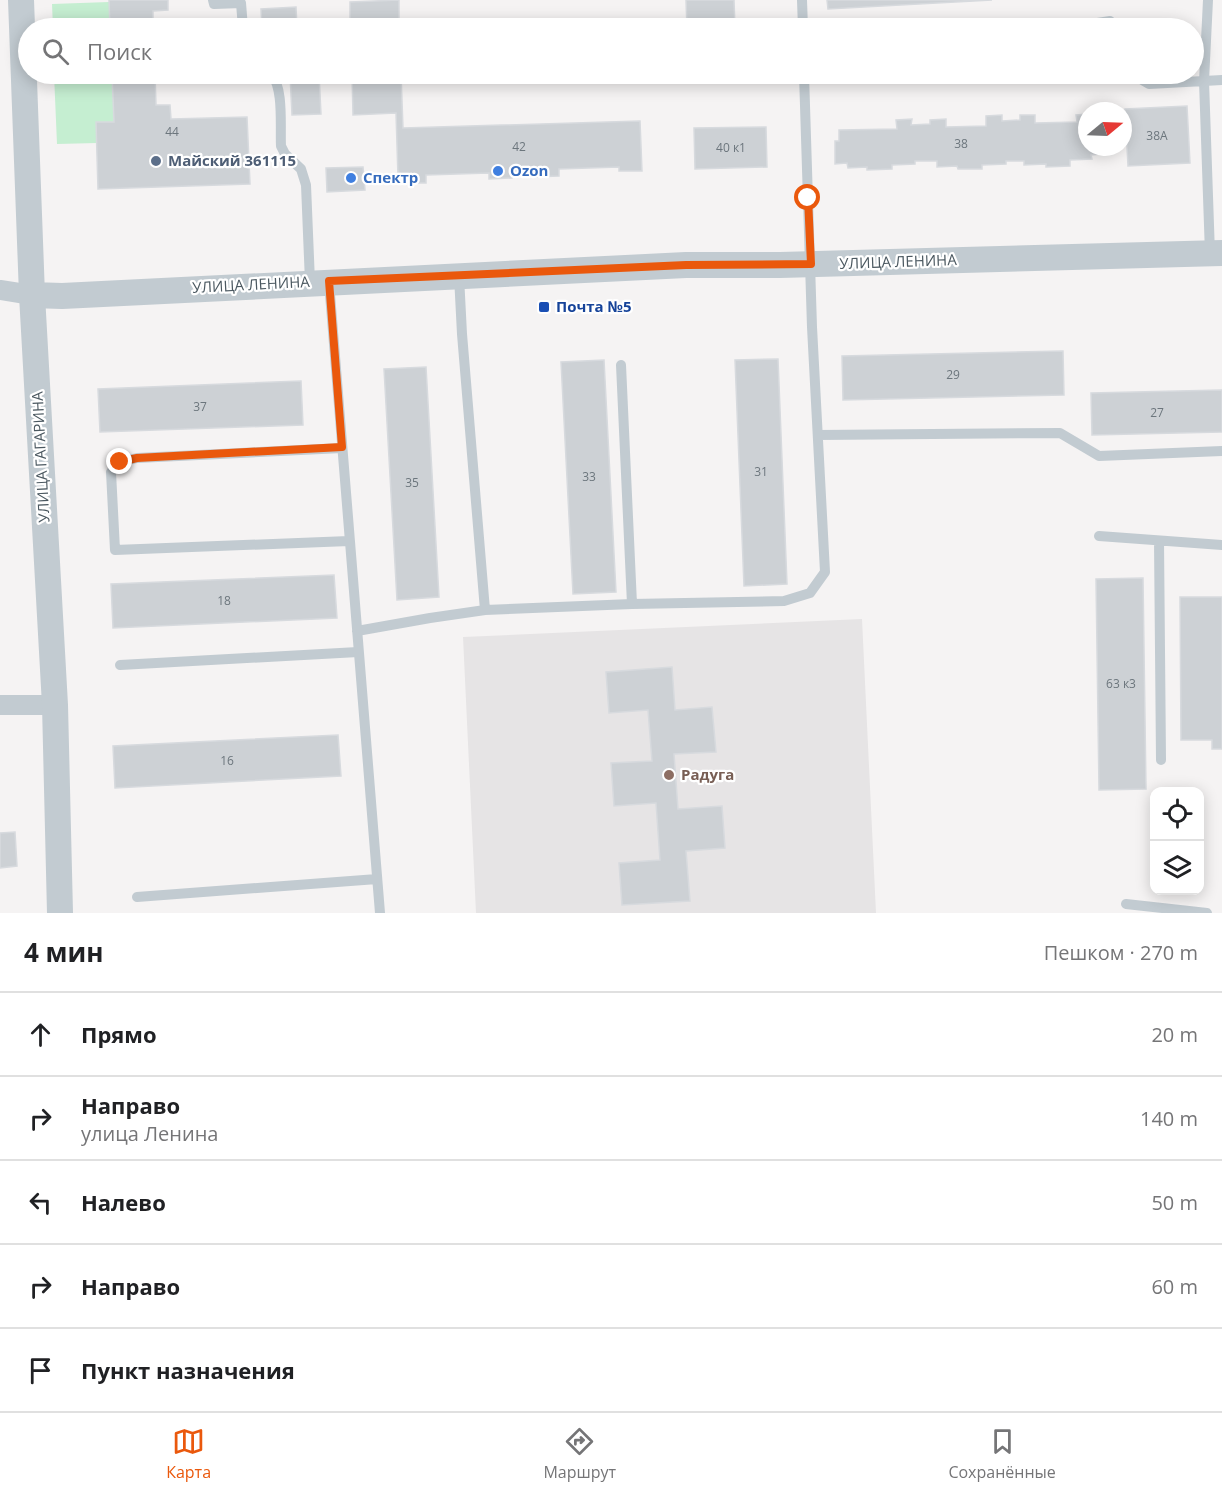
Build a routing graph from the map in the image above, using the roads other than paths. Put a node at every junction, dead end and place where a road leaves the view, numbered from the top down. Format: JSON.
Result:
{"nodes":[{"id":1,"x":21,"y":0,"type":"edge"},
{"id":2,"x":213,"y":0,"type":"edge"},
{"id":3,"x":802,"y":0,"type":"edge"},
{"id":4,"x":1208,"y":0,"type":"edge"},
{"id":5,"x":22,"y":18,"type":"edge"},
{"id":6,"x":242,"y":18,"type":"edge"},
{"id":7,"x":803,"y":18,"type":"edge"},
{"id":8,"x":1222,"y":80,"type":"edge"},
{"id":9,"x":1204,"y":81,"type":"junction"},
{"id":10,"x":24,"y":84,"type":"edge"},
{"id":11,"x":278,"y":84,"type":"edge"},
{"id":12,"x":804,"y":84,"type":"edge"},
{"id":13,"x":1216,"y":254,"type":"edge"},
{"id":14,"x":811,"y":264,"type":"junction"},
{"id":15,"x":459,"y":275,"type":"junction"},
{"id":16,"x":319,"y":282,"type":"junction"},
{"id":17,"x":0,"y":290,"type":"edge"},
{"id":18,"x":32,"y":295,"type":"junction"},
{"id":19,"x":621,"y":364,"type":"dead end"},
{"id":20,"x":818,"y":435,"type":"junction"},
{"id":21,"x":342,"y":447,"type":"junction"},
{"id":22,"x":1222,"y":451,"type":"edge"},
{"id":23,"x":1099,"y":536,"type":"dead end"},
{"id":24,"x":350,"y":541,"type":"junction"},
{"id":25,"x":1159,"y":541,"type":"junction"},
{"id":26,"x":1222,"y":545,"type":"edge"},
{"id":27,"x":632,"y":604,"type":"junction"},
{"id":28,"x":485,"y":610,"type":"junction"},
{"id":29,"x":357,"y":632,"type":"junction"},
{"id":30,"x":358,"y":652,"type":"junction"},
{"id":31,"x":120,"y":665,"type":"dead end"},
{"id":32,"x":0,"y":705,"type":"edge"},
{"id":33,"x":54,"y":705,"type":"junction"},
{"id":34,"x":1161,"y":760,"type":"dead end"},
{"id":35,"x":377,"y":879,"type":"junction"},
{"id":36,"x":137,"y":897,"type":"dead end"},
{"id":37,"x":1126,"y":904,"type":"dead end"},
{"id":38,"x":60,"y":913,"type":"edge"},
{"id":39,"x":380,"y":913,"type":"edge"},
{"id":40,"x":1207,"y":913,"type":"edge"}],
"edges":[{"from":1,"to":5,"type":"street","name":"УЛИЦА ГАГАРИНА"},
{"from":2,"to":6,"type":"lane"},
{"from":3,"to":7,"type":"lane"},
{"from":4,"to":9,"type":"lane"},
{"from":8,"to":9,"type":"lane"},
{"from":9,"to":13,"type":"lane"},
{"from":10,"to":18,"type":"street","name":"УЛИЦА ГАГАРИНА"},
{"from":11,"to":16,"type":"lane"},
{"from":12,"to":14,"type":"lane"},
{"from":13,"to":14,"type":"street","name":"УЛИЦА ЛЕНИНА"},
{"from":14,"to":15,"type":"street","name":"УЛИЦА ЛЕНИНА"},
{"from":14,"to":20,"type":"lane"},
{"from":15,"to":16,"type":"street","name":"УЛИЦА ЛЕНИНА"},
{"from":15,"to":28,"type":"lane"},
{"from":16,"to":18,"type":"street","name":"УЛИЦА ЛЕНИНА"},
{"from":16,"to":21,"type":"lane"},
{"from":17,"to":18,"type":"street","name":"УЛИЦА ЛЕНИНА"},
{"from":18,"to":33,"type":"street","name":"УЛИЦА ГАГАРИНА"},
{"from":19,"to":27,"type":"lane"},
{"from":20,"to":22,"type":"lane"},
{"from":20,"to":27,"type":"lane"},
{"from":21,"to":24,"type":"lane"},
{"from":21,"to":24,"type":"lane"},
{"from":23,"to":25,"type":"lane"},
{"from":24,"to":29,"type":"lane"},
{"from":25,"to":26,"type":"lane"},
{"from":25,"to":34,"type":"lane"},
{"from":27,"to":28,"type":"lane"},
{"from":28,"to":29,"type":"lane"},
{"from":29,"to":30,"type":"lane"},
{"from":30,"to":31,"type":"lane"},
{"from":30,"to":35,"type":"lane"},
{"from":32,"to":33,"type":"street"},
{"from":33,"to":38,"type":"street","name":"УЛИЦА ГАГАРИНА"},
{"from":35,"to":36,"type":"lane"},
{"from":35,"to":39,"type":"lane"},
{"from":37,"to":40,"type":"lane"}]}
